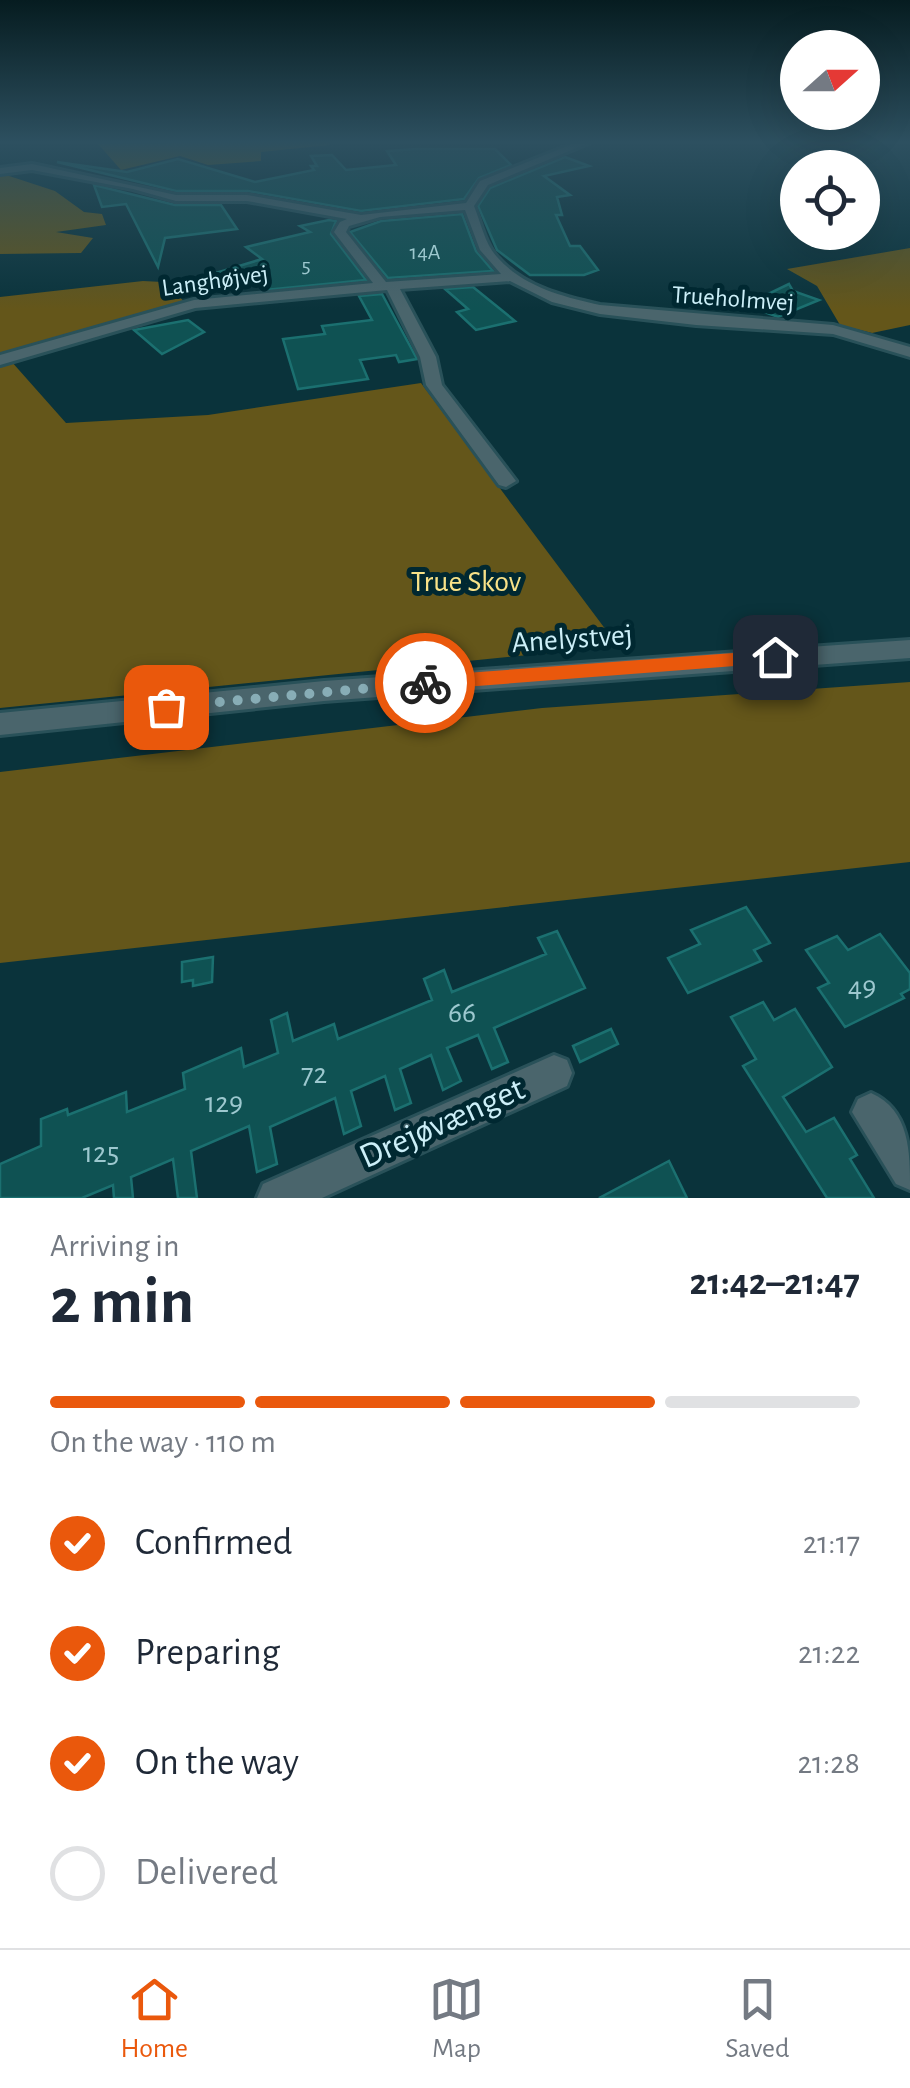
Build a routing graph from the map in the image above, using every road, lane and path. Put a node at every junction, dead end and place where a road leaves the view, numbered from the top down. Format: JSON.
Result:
{"nodes":[{"id":1,"x":172,"y":197,"type":"edge"},
{"id":2,"x":475,"y":197,"type":"edge"},
{"id":3,"x":469,"y":206,"type":"junction"},
{"id":4,"x":358,"y":218,"type":"junction"},
{"id":5,"x":513,"y":277,"type":"junction"},
{"id":6,"x":387,"y":286,"type":"junction"},
{"id":7,"x":910,"y":352,"type":"edge"},
{"id":8,"x":0,"y":360,"type":"edge"},
{"id":9,"x":506,"y":482,"type":"dead end"},
{"id":10,"x":910,"y":649,"type":"edge"},
{"id":11,"x":0,"y":724,"type":"edge"},
{"id":12,"x":554,"y":1072,"type":"dead end"},
{"id":13,"x":871,"y":1112,"type":"dead end"},
{"id":14,"x":910,"y":1170,"type":"edge"},
{"id":15,"x":277,"y":1198,"type":"edge"}],
"edges":[{"from":1,"to":4,"type":"street"},
{"from":2,"to":3,"type":"street"},
{"from":3,"to":4,"type":"street"},
{"from":3,"to":5,"type":"street"},
{"from":4,"to":6,"type":"street"},
{"from":5,"to":6,"type":"street","name":"Langhøjvej"},
{"from":5,"to":7,"type":"street","name":"Trueholmvej"},
{"from":6,"to":8,"type":"street","name":"Langhøjvej"},
{"from":6,"to":9,"type":"street"},
{"from":10,"to":11,"type":"street","name":"Anelystvej"},
{"from":12,"to":15,"type":"street","name":"Drejøvænget"},
{"from":13,"to":14,"type":"street"}]}
